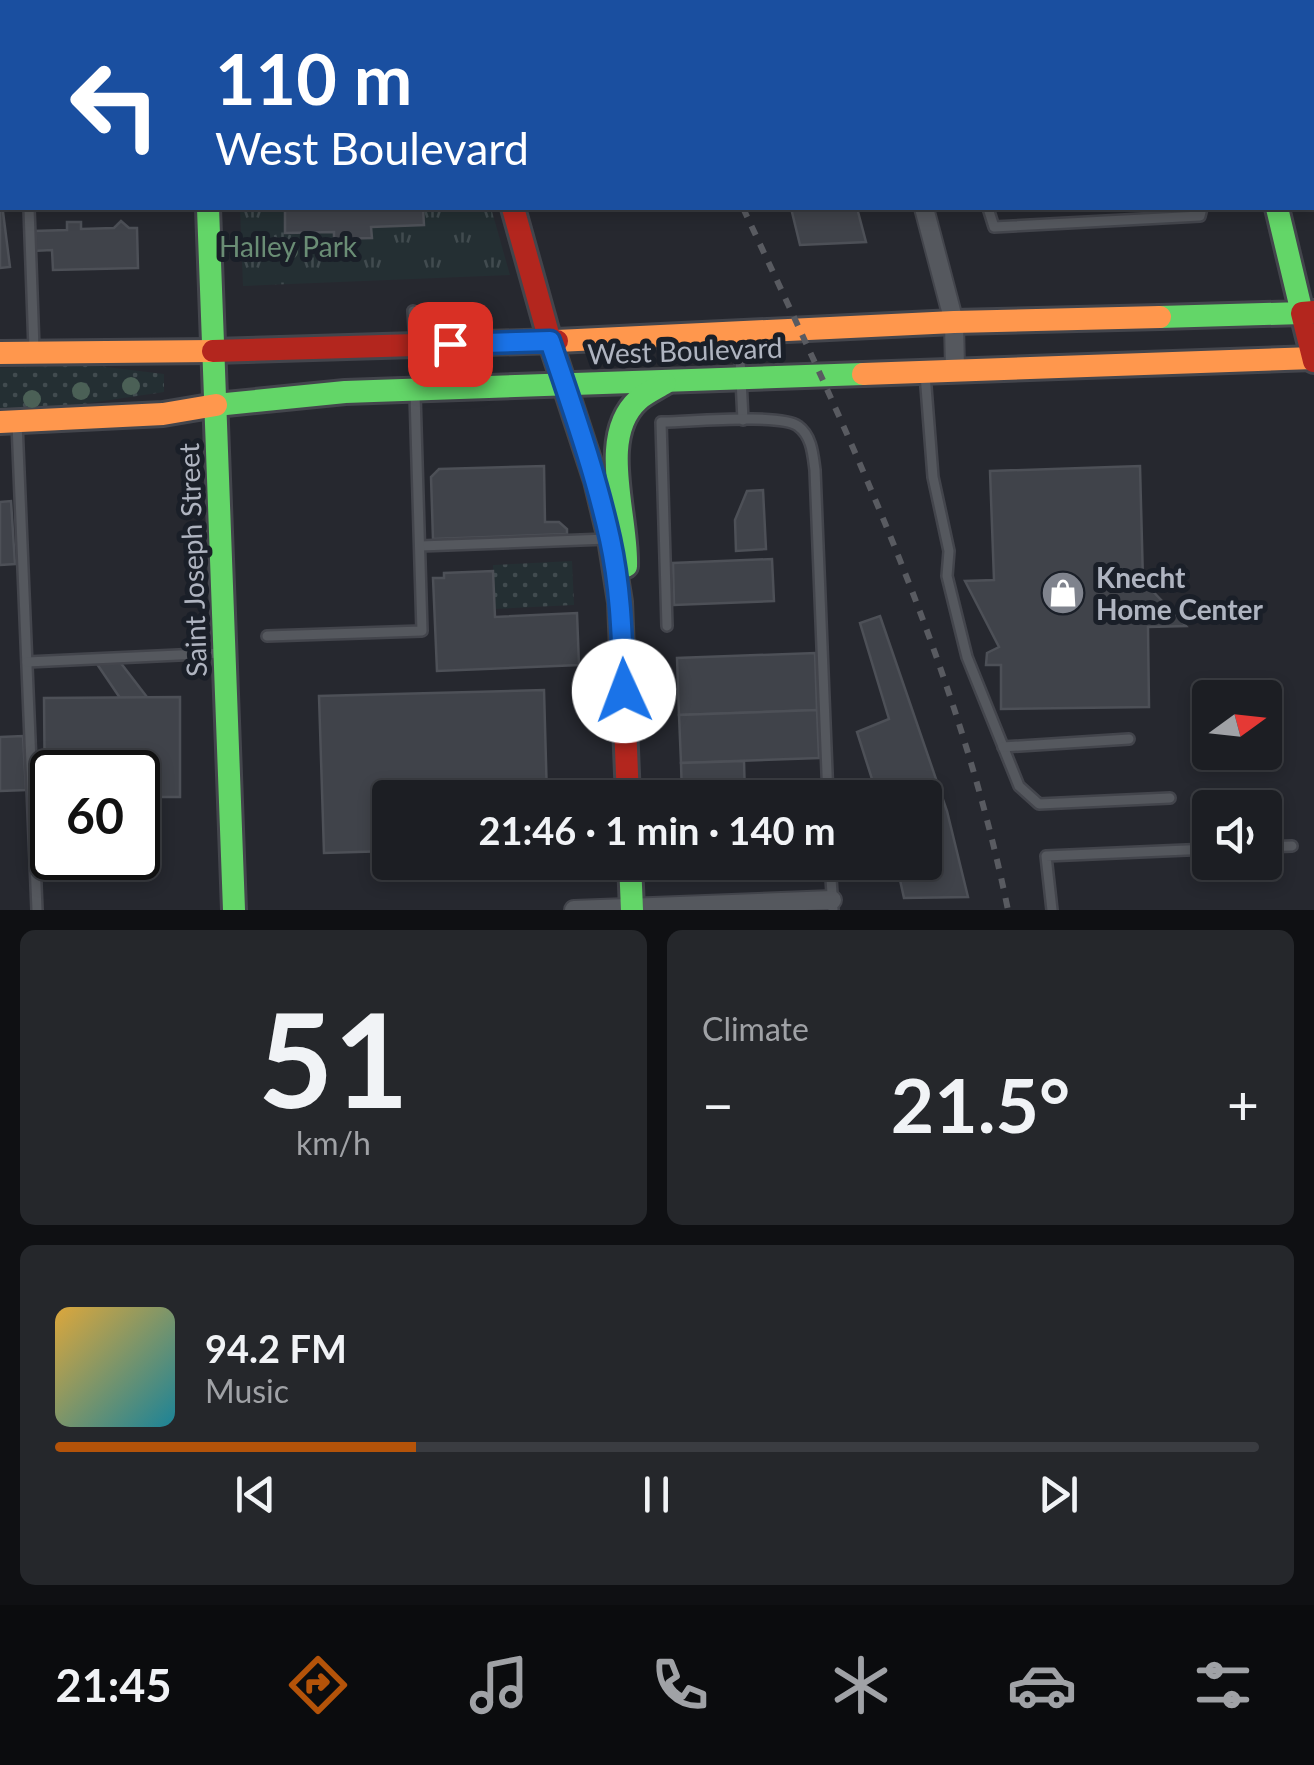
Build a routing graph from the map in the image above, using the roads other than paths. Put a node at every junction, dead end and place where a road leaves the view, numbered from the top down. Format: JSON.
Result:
{"nodes":[{"id":1,"x":30,"y":210,"type":"edge"},
{"id":2,"x":208,"y":210,"type":"edge"},
{"id":3,"x":514,"y":210,"type":"edge"},
{"id":4,"x":925,"y":210,"type":"edge"},
{"id":5,"x":989,"y":210,"type":"edge"},
{"id":6,"x":1202,"y":210,"type":"edge"},
{"id":7,"x":1277,"y":210,"type":"edge"},
{"id":8,"x":413,"y":311,"type":"dead end"},
{"id":9,"x":1308,"y":312,"type":"edge"},
{"id":10,"x":954,"y":322,"type":"junction"},
{"id":11,"x":738,"y":331,"type":"junction"},
{"id":12,"x":550,"y":341,"type":"junction"},
{"id":13,"x":415,"y":345,"type":"junction"},
{"id":14,"x":213,"y":351,"type":"junction"},
{"id":15,"x":34,"y":352,"type":"junction"},
{"id":16,"x":0,"y":353,"type":"edge"},
{"id":17,"x":1314,"y":359,"type":"edge"},
{"id":18,"x":955,"y":370,"type":"junction"},
{"id":19,"x":925,"y":372,"type":"junction"},
{"id":20,"x":741,"y":379,"type":"junction"},
{"id":21,"x":668,"y":382,"type":"junction"},
{"id":22,"x":564,"y":384,"type":"junction"},
{"id":23,"x":415,"y":392,"type":"junction"},
{"id":24,"x":216,"y":405,"type":"junction"},
{"id":25,"x":743,"y":420,"type":"junction"},
{"id":26,"x":8,"y":422,"type":"edge"},
{"id":27,"x":610,"y":539,"type":"junction"},
{"id":28,"x":420,"y":546,"type":"junction"},
{"id":29,"x":620,"y":602,"type":"junction"},
{"id":30,"x":667,"y":626,"type":"dead end"},
{"id":31,"x":266,"y":636,"type":"dead end"},
{"id":32,"x":225,"y":653,"type":"junction"},
{"id":33,"x":27,"y":662,"type":"junction"},
{"id":34,"x":1129,"y":739,"type":"dead end"},
{"id":35,"x":1003,"y":747,"type":"junction"},
{"id":36,"x":627,"y":780,"type":"edge"},
{"id":37,"x":827,"y":780,"type":"edge"},
{"id":38,"x":1170,"y":798,"type":"dead end"},
{"id":39,"x":1282,"y":846,"type":"edge"},
{"id":40,"x":1292,"y":846,"type":"dead end"},
{"id":41,"x":1192,"y":850,"type":"edge"},
{"id":42,"x":631,"y":880,"type":"edge"},
{"id":43,"x":831,"y":880,"type":"edge"},
{"id":44,"x":832,"y":905,"type":"edge"},
{"id":45,"x":632,"y":909,"type":"edge"},
{"id":46,"x":37,"y":910,"type":"edge"},
{"id":47,"x":234,"y":910,"type":"edge"},
{"id":48,"x":574,"y":910,"type":"edge"},
{"id":49,"x":1052,"y":910,"type":"edge"}],
"edges":[{"from":1,"to":15,"type":"lane"},
{"from":2,"to":14,"type":"main road","name":"Saint Joseph Street"},
{"from":3,"to":12,"type":"main road"},
{"from":4,"to":10,"type":"street"},
{"from":5,"to":6,"type":"lane"},
{"from":7,"to":9,"type":"main road"},
{"from":8,"to":13,"type":"lane"},
{"from":9,"to":10,"type":"main road","name":"West Boulevard"},
{"from":9,"to":17,"type":"main road"},
{"from":10,"to":11,"type":"main road","name":"West Boulevard"},
{"from":10,"to":18,"type":"street"},
{"from":11,"to":12,"type":"main road","name":"West Boulevard"},
{"from":11,"to":20,"type":"lane"},
{"from":12,"to":13,"type":"main road","name":"West Boulevard"},
{"from":12,"to":22,"type":"main road"},
{"from":13,"to":14,"type":"main road","name":"West Boulevard"},
{"from":14,"to":15,"type":"main road","name":"West Boulevard"},
{"from":14,"to":24,"type":"main road","name":"Saint Joseph Street"},
{"from":15,"to":16,"type":"main road","name":"West Boulevard"},
{"from":17,"to":18,"type":"main road","name":"West Boulevard"},
{"from":18,"to":19,"type":"main road","name":"West Boulevard"},
{"from":19,"to":20,"type":"main road","name":"West Boulevard"},
{"from":19,"to":35,"type":"lane"},
{"from":20,"to":21,"type":"main road","name":"West Boulevard"},
{"from":20,"to":25,"type":"lane"},
{"from":21,"to":22,"type":"main road","name":"West Boulevard"},
{"from":21,"to":29,"type":"main road"},
{"from":22,"to":23,"type":"main road","name":"West Boulevard"},
{"from":22,"to":27,"type":"main road"},
{"from":23,"to":24,"type":"main road","name":"West Boulevard"},
{"from":23,"to":28,"type":"lane"},
{"from":24,"to":26,"type":"main road","name":"West Boulevard"},
{"from":24,"to":32,"type":"main road","name":"Saint Joseph Street"},
{"from":25,"to":30,"type":"lane"},
{"from":25,"to":37,"type":"lane"},
{"from":26,"to":33,"type":"lane"},
{"from":27,"to":28,"type":"lane"},
{"from":27,"to":29,"type":"main road"},
{"from":28,"to":31,"type":"lane"},
{"from":29,"to":36,"type":"main road"},
{"from":32,"to":33,"type":"lane"},
{"from":32,"to":47,"type":"main road","name":"Saint Joseph Street"},
{"from":33,"to":46,"type":"lane"},
{"from":34,"to":35,"type":"lane"},
{"from":35,"to":38,"type":"lane"},
{"from":39,"to":40,"type":"lane"},
{"from":41,"to":49,"type":"lane"},
{"from":42,"to":45,"type":"main road"},
{"from":43,"to":44,"type":"lane"},
{"from":44,"to":45,"type":"street"},
{"from":45,"to":48,"type":"street"}]}
